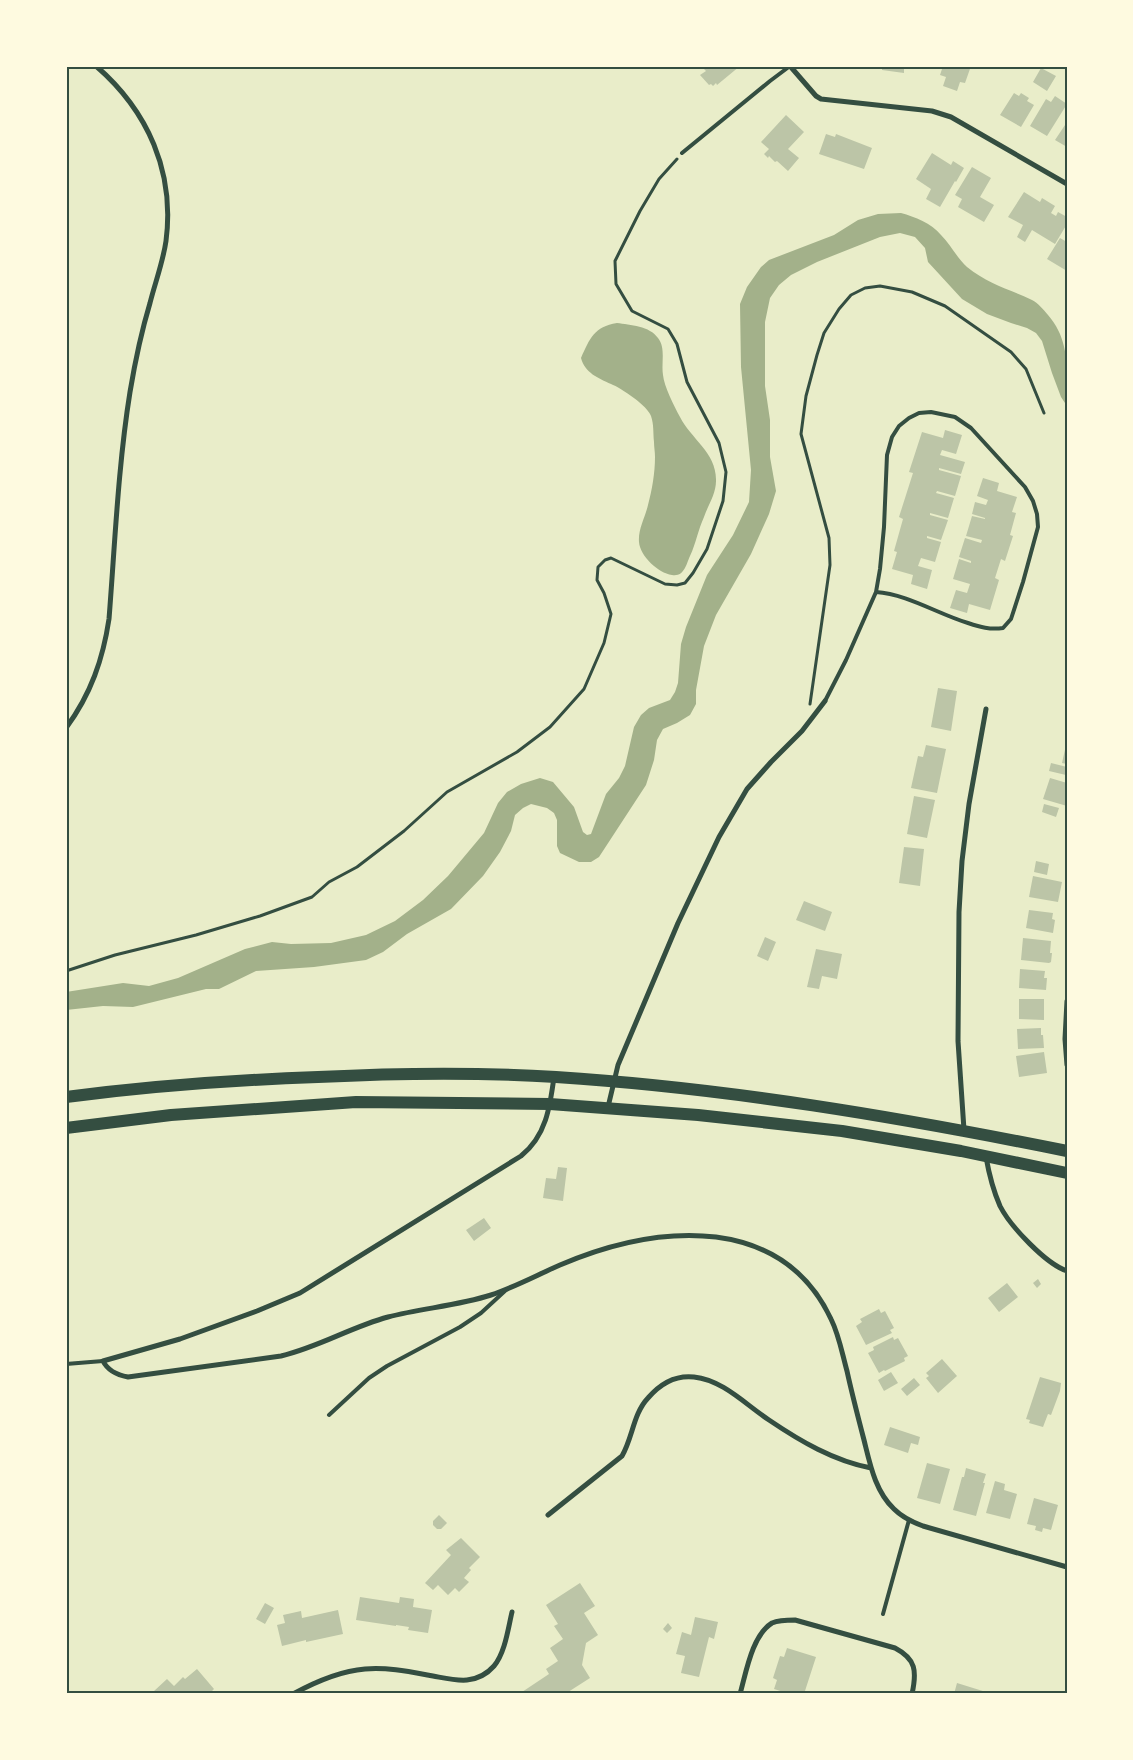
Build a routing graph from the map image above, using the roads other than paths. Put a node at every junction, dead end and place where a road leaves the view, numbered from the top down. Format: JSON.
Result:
{"nodes":[{"id":1,"x":96,"y":66,"type":"edge"},
{"id":2,"x":790,"y":66,"type":"edge"},
{"id":3,"x":682,"y":153,"type":"road end"},
{"id":4,"x":1067,"y":184,"type":"edge"},
{"id":5,"x":876,"y":592,"type":"junction"},
{"id":6,"x":825,"y":701,"type":"joint"},
{"id":7,"x":986,"y":709,"type":"dead end"},
{"id":8,"x":66,"y":728,"type":"edge"},
{"id":9,"x":1067,"y":1001,"type":"edge"},
{"id":10,"x":1067,"y":1065,"type":"edge"},
{"id":11,"x":554,"y":1077,"type":"junction"},
{"id":12,"x":613,"y":1082,"type":"junction"},
{"id":13,"x":66,"y":1096,"type":"edge"},
{"id":14,"x":550,"y":1104,"type":"junction"},
{"id":15,"x":608,"y":1107,"type":"junction"},
{"id":16,"x":66,"y":1128,"type":"edge"},
{"id":17,"x":964,"y":1130,"type":"junction"},
{"id":18,"x":1067,"y":1151,"type":"edge"},
{"id":19,"x":986,"y":1156,"type":"junction"},
{"id":20,"x":1067,"y":1173,"type":"edge"},
{"id":21,"x":1067,"y":1271,"type":"edge"},
{"id":22,"x":508,"y":1289,"type":"junction"},
{"id":23,"x":103,"y":1361,"type":"junction"},
{"id":24,"x":66,"y":1364,"type":"edge"},
{"id":25,"x":328,"y":1415,"type":"dead end"},
{"id":26,"x":871,"y":1468,"type":"junction"},
{"id":27,"x":548,"y":1515,"type":"dead end"},
{"id":28,"x":909,"y":1520,"type":"junction"},
{"id":29,"x":1067,"y":1567,"type":"edge"},
{"id":30,"x":512,"y":1612,"type":"dead end"},
{"id":31,"x":883,"y":1614,"type":"dead end"},
{"id":32,"x":293,"y":1694,"type":"edge"},
{"id":33,"x":740,"y":1694,"type":"edge"},
{"id":34,"x":912,"y":1694,"type":"edge"}],
"edges":[{"from":1,"to":8,"type":"street"},
{"from":2,"to":3,"type":"lane"},
{"from":2,"to":4,"type":"street"},
{"from":5,"to":5,"type":"lane"},
{"from":5,"to":6,"type":"lane"},
{"from":6,"to":12,"type":"street"},
{"from":7,"to":17,"type":"street"},
{"from":9,"to":10,"type":"street"},
{"from":11,"to":12,"type":"main road"},
{"from":11,"to":13,"type":"main road"},
{"from":11,"to":14,"type":"street"},
{"from":12,"to":15,"type":"street"},
{"from":12,"to":17,"type":"main road"},
{"from":14,"to":15,"type":"main road"},
{"from":14,"to":16,"type":"main road"},
{"from":14,"to":23,"type":"street"},
{"from":15,"to":19,"type":"main road"},
{"from":17,"to":18,"type":"main road"},
{"from":19,"to":20,"type":"main road"},
{"from":19,"to":21,"type":"street"},
{"from":22,"to":23,"type":"street"},
{"from":22,"to":25,"type":"lane"},
{"from":22,"to":26,"type":"street"},
{"from":23,"to":24,"type":"lane"},
{"from":26,"to":27,"type":"street"},
{"from":26,"to":28,"type":"street"},
{"from":28,"to":29,"type":"street"},
{"from":28,"to":31,"type":"lane"},
{"from":30,"to":32,"type":"street"},
{"from":33,"to":34,"type":"street"}]}
